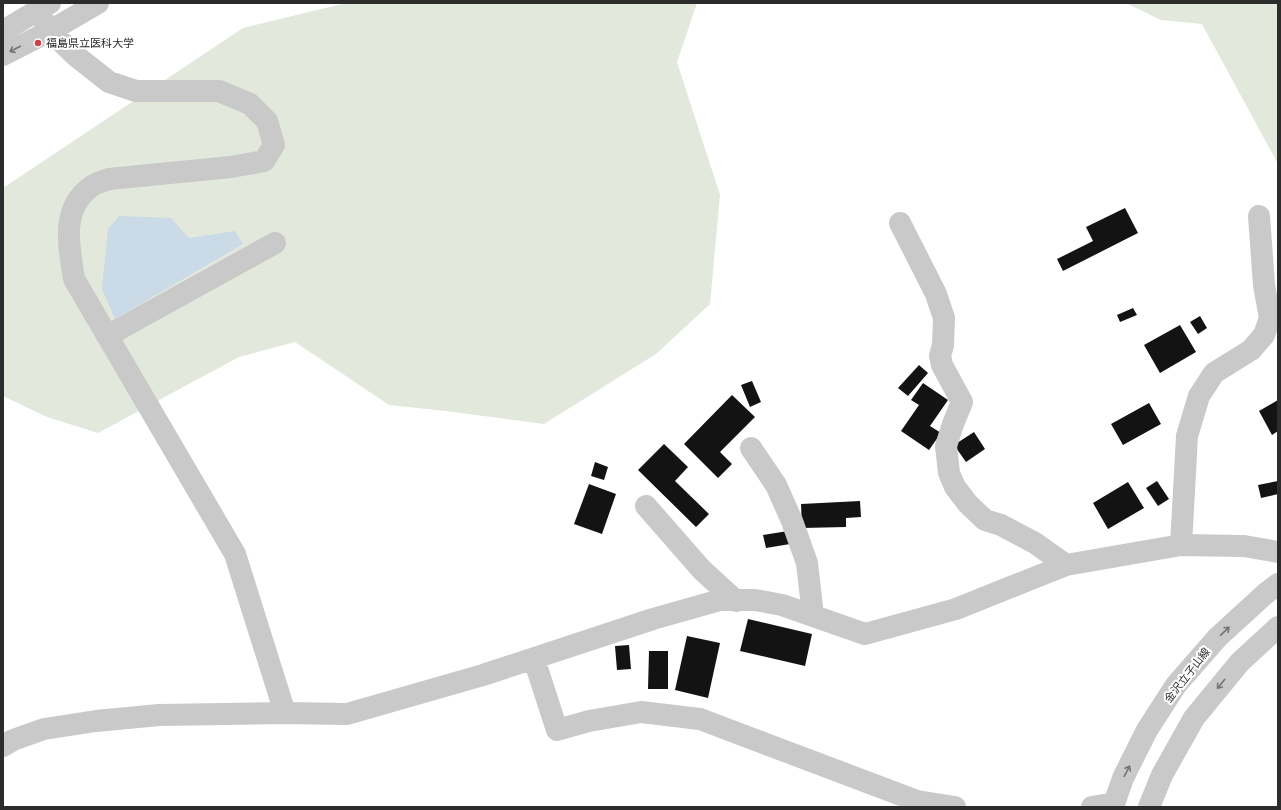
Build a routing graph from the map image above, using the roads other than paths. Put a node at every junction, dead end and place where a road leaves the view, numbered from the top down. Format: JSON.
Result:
{"nodes":[{"id":1,"x":98,"y":3,"type":"edge"},
{"id":2,"x":44,"y":7,"type":"edge"},
{"id":3,"x":3,"y":31,"type":"edge"},
{"id":4,"x":50,"y":31,"type":"junction"},
{"id":5,"x":3,"y":55,"type":"edge"},
{"id":6,"x":1259,"y":216,"type":"dead end"},
{"id":7,"x":900,"y":223,"type":"dead end"},
{"id":8,"x":275,"y":243,"type":"dead end"},
{"id":9,"x":107,"y":336,"type":"junction"},
{"id":10,"x":751,"y":448,"type":"dead end"},
{"id":11,"x":646,"y":506,"type":"dead end"},
{"id":12,"x":1181,"y":545,"type":"junction"},
{"id":13,"x":1278,"y":552,"type":"edge"},
{"id":14,"x":1066,"y":565,"type":"junction"},
{"id":15,"x":1278,"y":584,"type":"edge"},
{"id":16,"x":736,"y":600,"type":"junction"},
{"id":17,"x":813,"y":616,"type":"junction"},
{"id":18,"x":1278,"y":627,"type":"edge"},
{"id":19,"x":534,"y":659,"type":"junction"},
{"id":20,"x":285,"y":713,"type":"junction"},
{"id":21,"x":3,"y":746,"type":"edge"},
{"id":22,"x":1113,"y":805,"type":"edge"},
{"id":23,"x":955,"y":807,"type":"edge"},
{"id":24,"x":1092,"y":807,"type":"edge"},
{"id":25,"x":1149,"y":807,"type":"edge"}],
"edges":[{"from":1,"to":4,"type":"street"},
{"from":2,"to":3,"type":"street"},
{"from":2,"to":4,"type":"street"},
{"from":4,"to":5,"type":"street","one_way":true},
{"from":4,"to":9,"type":"street"},
{"from":6,"to":12,"type":"street"},
{"from":7,"to":14,"type":"street"},
{"from":8,"to":9,"type":"street"},
{"from":9,"to":20,"type":"street"},
{"from":10,"to":17,"type":"street"},
{"from":11,"to":16,"type":"street"},
{"from":12,"to":13,"type":"street"},
{"from":12,"to":14,"type":"street"},
{"from":14,"to":17,"type":"street"},
{"from":22,"to":15,"type":"street","name":"金沢立子山線","one_way":true},
{"from":16,"to":17,"type":"street"},
{"from":16,"to":19,"type":"street"},
{"from":18,"to":25,"type":"street","one_way":true},
{"from":19,"to":20,"type":"street"},
{"from":19,"to":23,"type":"street"},
{"from":20,"to":21,"type":"street"},
{"from":22,"to":24,"type":"street"}]}
